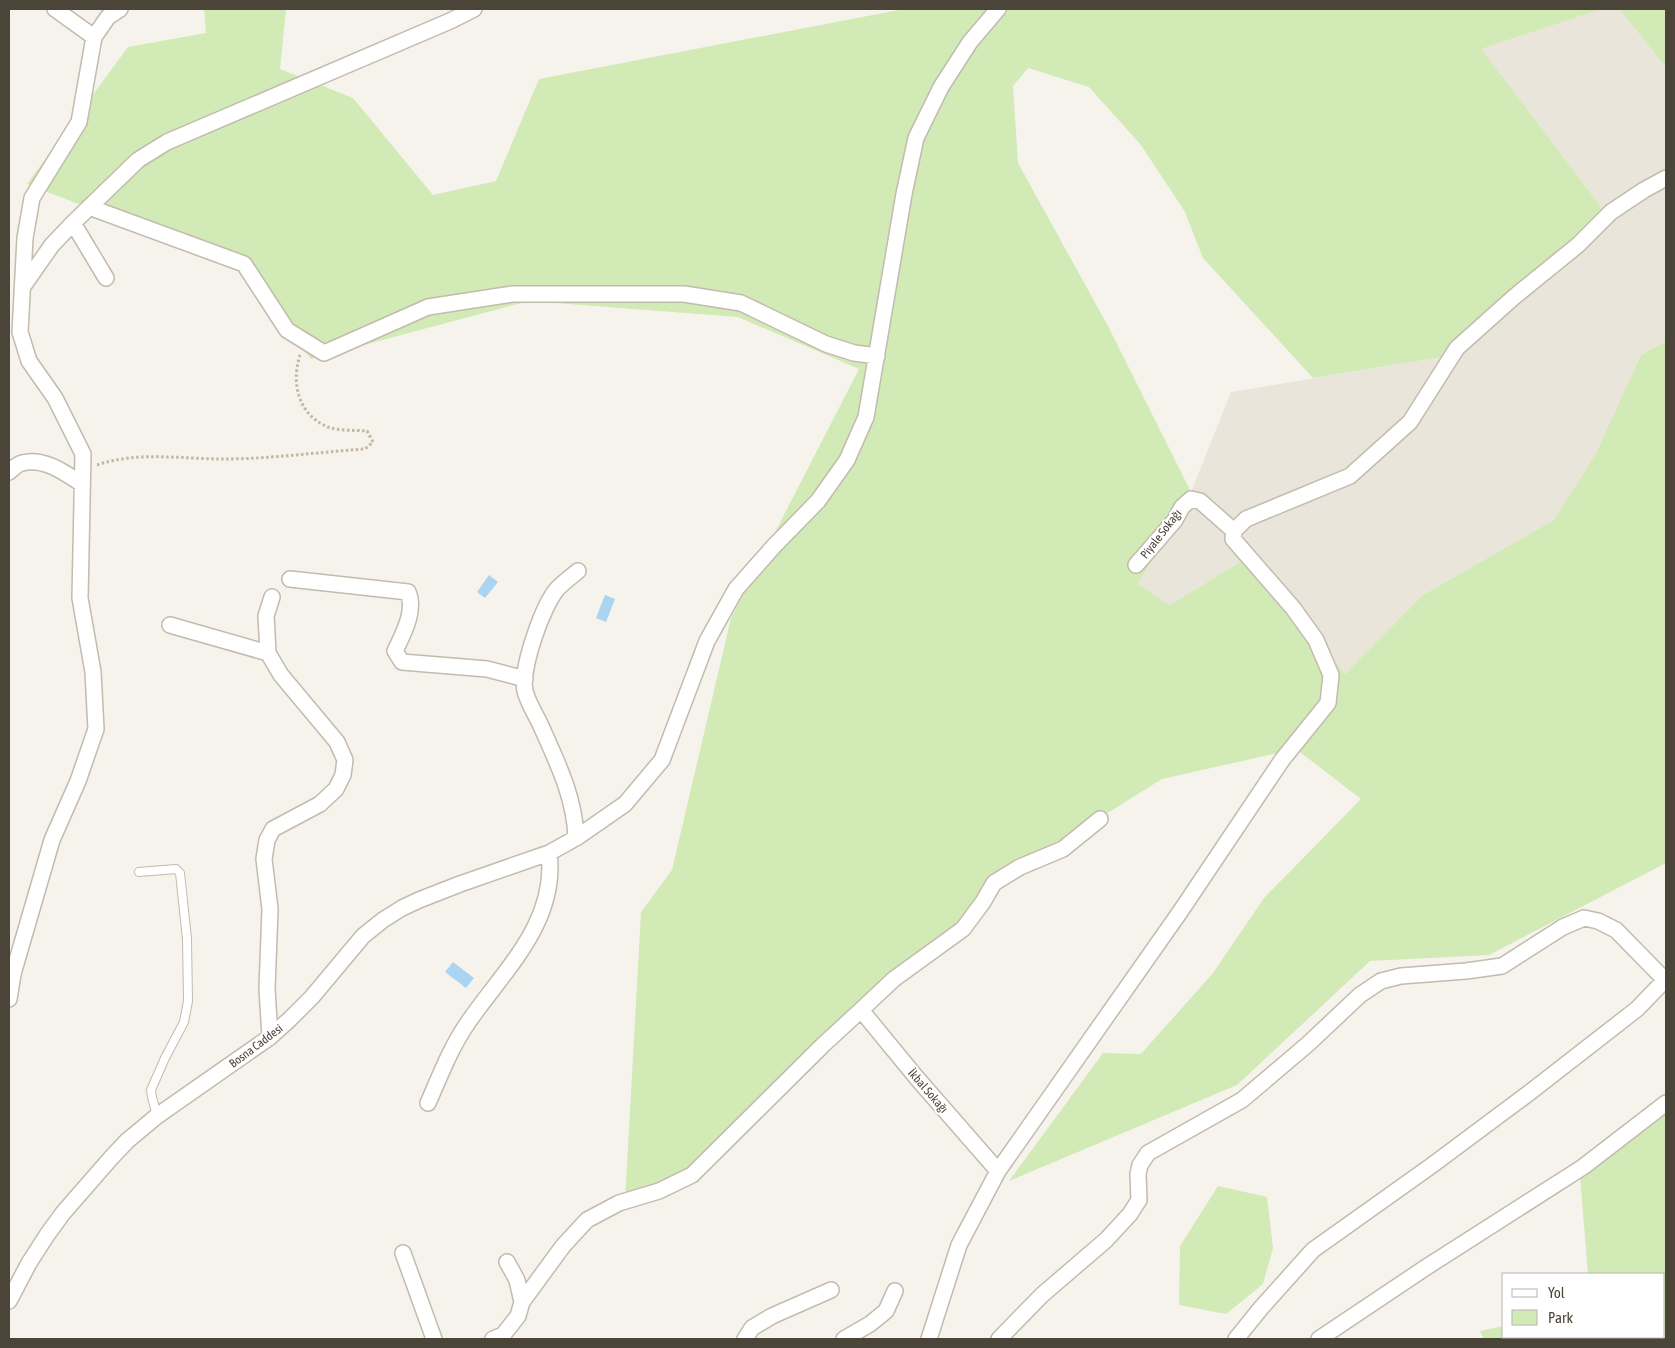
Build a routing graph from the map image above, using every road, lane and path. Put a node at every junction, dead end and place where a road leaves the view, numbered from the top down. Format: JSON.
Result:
{"nodes":[{"id":1,"x":55,"y":9,"type":"edge"},
{"id":2,"x":120,"y":9,"type":"edge"},
{"id":3,"x":998,"y":9,"type":"edge"},
{"id":4,"x":470,"y":10,"type":"edge"},
{"id":5,"x":94,"y":37,"type":"junction"},
{"id":6,"x":1666,"y":178,"type":"edge"},
{"id":7,"x":89,"y":207,"type":"junction"},
{"id":8,"x":73,"y":223,"type":"junction"},
{"id":9,"x":106,"y":278,"type":"dead end"},
{"id":10,"x":24,"y":285,"type":"junction"},
{"id":11,"x":300,"y":352,"type":"dead end"},
{"id":12,"x":877,"y":356,"type":"junction"},
{"id":13,"x":9,"y":472,"type":"edge"},
{"id":14,"x":82,"y":477,"type":"junction"},
{"id":15,"x":1234,"y":531,"type":"junction"},
{"id":16,"x":1136,"y":565,"type":"dead end"},
{"id":17,"x":578,"y":571,"type":"dead end"},
{"id":18,"x":290,"y":579,"type":"dead end"},
{"id":19,"x":272,"y":597,"type":"dead end"},
{"id":20,"x":170,"y":625,"type":"dead end"},
{"id":21,"x":268,"y":653,"type":"junction"},
{"id":22,"x":525,"y":679,"type":"junction"},
{"id":23,"x":1100,"y":819,"type":"dead end"},
{"id":24,"x":576,"y":838,"type":"junction"},
{"id":25,"x":549,"y":853,"type":"junction"},
{"id":26,"x":139,"y":872,"type":"dead end"},
{"id":27,"x":1666,"y":981,"type":"edge"},
{"id":28,"x":9,"y":999,"type":"edge"},
{"id":29,"x":861,"y":1010,"type":"junction"},
{"id":30,"x":270,"y":1037,"type":"junction"},
{"id":31,"x":428,"y":1103,"type":"dead end"},
{"id":32,"x":1666,"y":1103,"type":"edge"},
{"id":33,"x":157,"y":1116,"type":"junction"},
{"id":34,"x":998,"y":1171,"type":"junction"},
{"id":35,"x":403,"y":1253,"type":"dead end"},
{"id":36,"x":508,"y":1262,"type":"dead end"},
{"id":37,"x":831,"y":1290,"type":"dead end"},
{"id":38,"x":895,"y":1290,"type":"dead end"},
{"id":39,"x":9,"y":1301,"type":"edge"},
{"id":40,"x":522,"y":1302,"type":"junction"},
{"id":41,"x":434,"y":1339,"type":"edge"},
{"id":42,"x":493,"y":1339,"type":"edge"},
{"id":43,"x":745,"y":1339,"type":"edge"},
{"id":44,"x":844,"y":1339,"type":"edge"},
{"id":45,"x":929,"y":1339,"type":"edge"},
{"id":46,"x":999,"y":1339,"type":"edge"},
{"id":47,"x":1236,"y":1339,"type":"edge"},
{"id":48,"x":1319,"y":1339,"type":"edge"}],
"edges":[{"from":1,"to":5,"type":"street"},
{"from":2,"to":5,"type":"street"},
{"from":3,"to":12,"type":"street","name":"Bosna Caddesi"},
{"from":4,"to":7,"type":"street"},
{"from":5,"to":10,"type":"street"},
{"from":6,"to":15,"type":"street"},
{"from":7,"to":8,"type":"street"},
{"from":7,"to":12,"type":"street"},
{"from":8,"to":9,"type":"street"},
{"from":8,"to":10,"type":"street"},
{"from":10,"to":14,"type":"street"},
{"from":11,"to":14,"type":"path"},
{"from":12,"to":24,"type":"street","name":"Bosna Caddesi"},
{"from":13,"to":14,"type":"street"},
{"from":14,"to":28,"type":"street"},
{"from":15,"to":16,"type":"street","name":"Piyale Sokağı"},
{"from":15,"to":34,"type":"street"},
{"from":17,"to":22,"type":"street"},
{"from":18,"to":22,"type":"street"},
{"from":19,"to":21,"type":"street"},
{"from":20,"to":21,"type":"street"},
{"from":21,"to":30,"type":"street"},
{"from":22,"to":24,"type":"street"},
{"from":23,"to":29,"type":"street"},
{"from":24,"to":25,"type":"street","name":"Bosna Caddesi"},
{"from":25,"to":30,"type":"street","name":"Bosna Caddesi"},
{"from":25,"to":31,"type":"street"},
{"from":26,"to":33,"type":"lane"},
{"from":27,"to":46,"type":"street"},
{"from":27,"to":47,"type":"street"},
{"from":29,"to":34,"type":"street","name":"İkbal Sokağı"},
{"from":29,"to":40,"type":"street"},
{"from":30,"to":33,"type":"street","name":"Bosna Caddesi"},
{"from":32,"to":48,"type":"street"},
{"from":33,"to":39,"type":"street","name":"Bosna Caddesi"},
{"from":34,"to":45,"type":"street"},
{"from":35,"to":41,"type":"street"},
{"from":36,"to":40,"type":"street"},
{"from":37,"to":43,"type":"street"},
{"from":38,"to":44,"type":"street"},
{"from":40,"to":42,"type":"street"}]}
